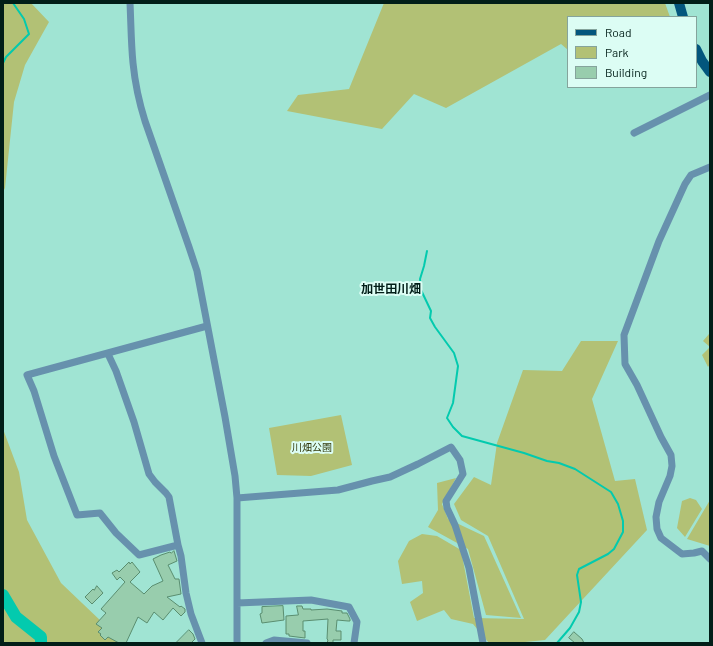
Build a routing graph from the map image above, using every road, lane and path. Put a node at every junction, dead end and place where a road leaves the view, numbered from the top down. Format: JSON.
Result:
{"nodes":[{"id":1,"x":130,"y":3,"type":"edge"},
{"id":2,"x":679,"y":3,"type":"edge"},
{"id":3,"x":683,"y":16,"type":"edge"},
{"id":4,"x":697,"y":51,"type":"edge"},
{"id":5,"x":710,"y":72,"type":"edge"},
{"id":6,"x":710,"y":94,"type":"edge"},
{"id":7,"x":634,"y":133,"type":"dead end"},
{"id":8,"x":710,"y":167,"type":"edge"},
{"id":9,"x":207,"y":326,"type":"junction"},
{"id":10,"x":108,"y":354,"type":"junction"},
{"id":11,"x":237,"y":498,"type":"junction"},
{"id":12,"x":178,"y":545,"type":"junction"},
{"id":13,"x":710,"y":559,"type":"edge"},
{"id":14,"x":237,"y":603,"type":"junction"},
{"id":15,"x":202,"y":643,"type":"edge"},
{"id":16,"x":237,"y":643,"type":"edge"},
{"id":17,"x":266,"y":643,"type":"edge"},
{"id":18,"x":307,"y":643,"type":"edge"},
{"id":19,"x":354,"y":643,"type":"edge"},
{"id":20,"x":483,"y":643,"type":"edge"}],
"edges":[{"from":1,"to":9,"type":"street"},
{"from":2,"to":3,"type":"main road"},
{"from":4,"to":5,"type":"main road"},
{"from":6,"to":7,"type":"street"},
{"from":8,"to":13,"type":"street"},
{"from":9,"to":10,"type":"street"},
{"from":9,"to":11,"type":"street"},
{"from":10,"to":12,"type":"street"},
{"from":10,"to":12,"type":"street"},
{"from":11,"to":14,"type":"street"},
{"from":11,"to":20,"type":"street"},
{"from":12,"to":15,"type":"street"},
{"from":14,"to":16,"type":"street"},
{"from":14,"to":19,"type":"street"},
{"from":17,"to":18,"type":"street"}]}
